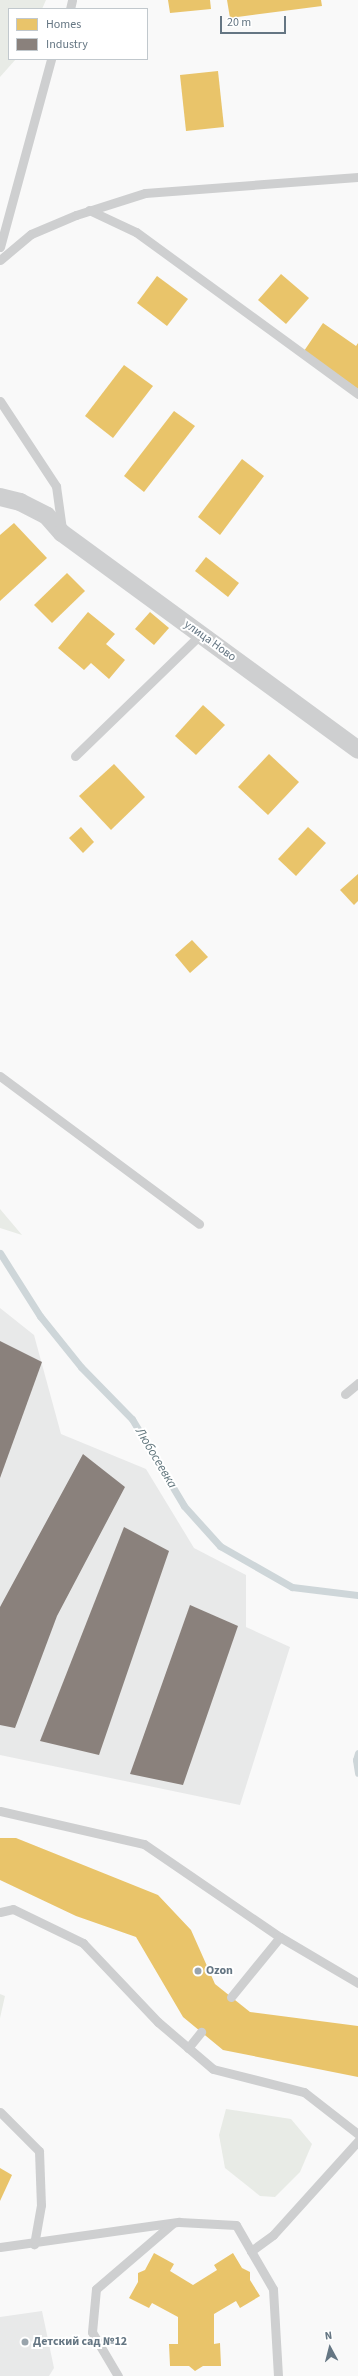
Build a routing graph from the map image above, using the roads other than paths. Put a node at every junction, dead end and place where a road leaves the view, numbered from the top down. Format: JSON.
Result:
{"nodes":[{"id":1,"x":51,"y":60,"type":"edge"},
{"id":2,"x":358,"y":177,"type":"edge"},
{"id":3,"x":89,"y":210,"type":"junction"},
{"id":4,"x":0,"y":247,"type":"edge"},
{"id":5,"x":0,"y":260,"type":"edge"},
{"id":6,"x":358,"y":394,"type":"edge"},
{"id":7,"x":0,"y":401,"type":"edge"},
{"id":8,"x":0,"y":497,"type":"edge"},
{"id":9,"x":62,"y":533,"type":"junction"},
{"id":10,"x":201,"y":634,"type":"junction"},
{"id":11,"x":358,"y":750,"type":"edge"},
{"id":12,"x":75,"y":756,"type":"dead end"},
{"id":13,"x":0,"y":1076,"type":"edge"},
{"id":14,"x":199,"y":1224,"type":"dead end"},
{"id":15,"x":358,"y":1383,"type":"edge"},
{"id":16,"x":344,"y":1394,"type":"dead end"},
{"id":17,"x":0,"y":1811,"type":"edge"},
{"id":18,"x":0,"y":1912,"type":"edge"},
{"id":19,"x":280,"y":1937,"type":"junction"},
{"id":20,"x":358,"y":1983,"type":"edge"},
{"id":21,"x":231,"y":1997,"type":"dead end"},
{"id":22,"x":201,"y":2032,"type":"dead end"},
{"id":23,"x":188,"y":2048,"type":"junction"},
{"id":24,"x":0,"y":2112,"type":"edge"},
{"id":25,"x":358,"y":2134,"type":"edge"},
{"id":26,"x":358,"y":2141,"type":"edge"},
{"id":27,"x":173,"y":2223,"type":"junction"},
{"id":28,"x":34,"y":2244,"type":"junction"},
{"id":29,"x":0,"y":2247,"type":"edge"},
{"id":30,"x":251,"y":2251,"type":"junction"},
{"id":31,"x":118,"y":2376,"type":"edge"},
{"id":32,"x":278,"y":2376,"type":"edge"}],
"edges":[{"from":1,"to":4,"type":"lane"},
{"from":2,"to":3,"type":"lane"},
{"from":3,"to":5,"type":"lane"},
{"from":3,"to":6,"type":"lane"},
{"from":7,"to":9,"type":"lane"},
{"from":8,"to":9,"type":"street","name":"улица Ново"},
{"from":9,"to":10,"type":"street","name":"улица Ново"},
{"from":10,"to":11,"type":"street","name":"улица Ново"},
{"from":10,"to":12,"type":"lane"},
{"from":13,"to":14,"type":"lane"},
{"from":15,"to":16,"type":"lane"},
{"from":17,"to":19,"type":"lane"},
{"from":18,"to":23,"type":"lane"},
{"from":19,"to":20,"type":"lane"},
{"from":19,"to":21,"type":"lane"},
{"from":22,"to":23,"type":"lane"},
{"from":23,"to":25,"type":"lane"},
{"from":24,"to":28,"type":"lane"},
{"from":26,"to":30,"type":"lane"},
{"from":27,"to":28,"type":"lane"},
{"from":27,"to":30,"type":"lane"},
{"from":27,"to":31,"type":"lane"},
{"from":28,"to":29,"type":"lane"},
{"from":30,"to":32,"type":"lane"}]}
